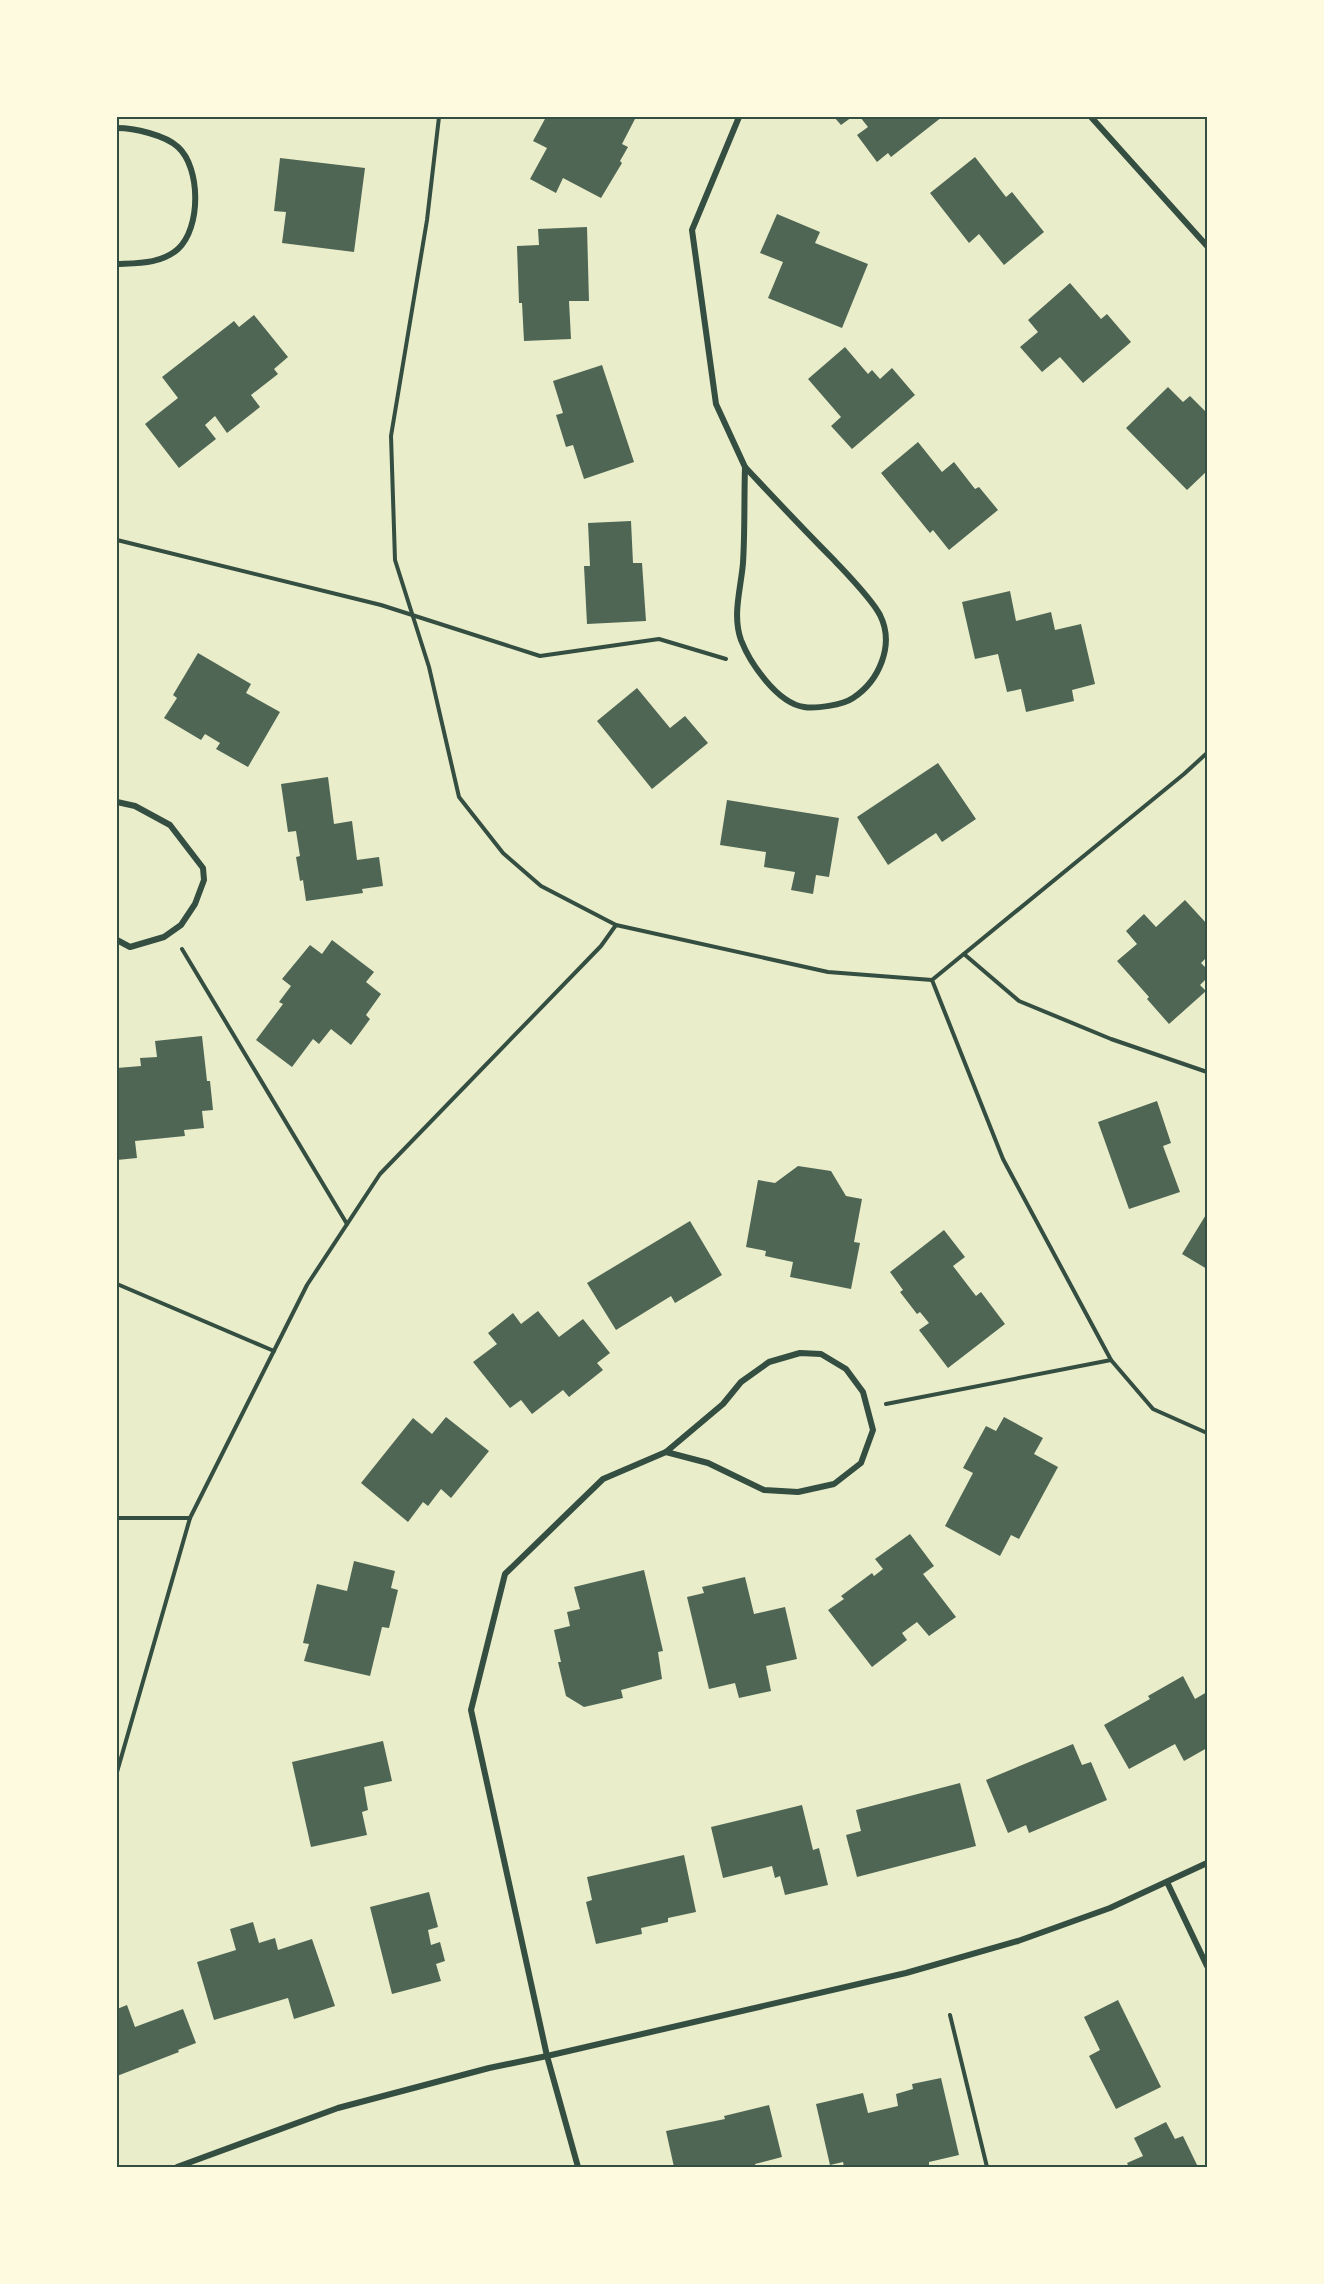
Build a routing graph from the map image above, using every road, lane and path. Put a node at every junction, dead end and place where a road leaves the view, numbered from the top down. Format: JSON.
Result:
{"nodes":[{"id":1,"x":439,"y":117,"type":"edge"},
{"id":2,"x":739,"y":117,"type":"edge"},
{"id":3,"x":1091,"y":117,"type":"edge"},
{"id":4,"x":117,"y":128,"type":"edge"},
{"id":5,"x":1207,"y":246,"type":"edge"},
{"id":6,"x":117,"y":264,"type":"edge"},
{"id":7,"x":745,"y":467,"type":"junction"},
{"id":8,"x":117,"y":540,"type":"edge"},
{"id":9,"x":412,"y":616,"type":"junction"},
{"id":10,"x":756,"y":668,"type":"junction"},
{"id":11,"x":1207,"y":753,"type":"edge"},
{"id":12,"x":117,"y":802,"type":"edge"},
{"id":13,"x":616,"y":925,"type":"junction"},
{"id":14,"x":172,"y":932,"type":"junction"},
{"id":15,"x":117,"y":940,"type":"edge"},
{"id":16,"x":964,"y":954,"type":"junction"},
{"id":17,"x":932,"y":980,"type":"junction"},
{"id":18,"x":1207,"y":1072,"type":"edge"},
{"id":19,"x":347,"y":1224,"type":"junction"},
{"id":20,"x":117,"y":1284,"type":"edge"},
{"id":21,"x":274,"y":1351,"type":"junction"},
{"id":22,"x":1111,"y":1360,"type":"junction"},
{"id":23,"x":867,"y":1408,"type":"junction"},
{"id":24,"x":1207,"y":1432,"type":"edge"},
{"id":25,"x":666,"y":1452,"type":"junction"},
{"id":26,"x":117,"y":1518,"type":"edge"},
{"id":27,"x":190,"y":1518,"type":"junction"},
{"id":28,"x":117,"y":1772,"type":"edge"},
{"id":29,"x":1207,"y":1863,"type":"edge"},
{"id":30,"x":1167,"y":1882,"type":"junction"},
{"id":31,"x":1207,"y":1966,"type":"edge"},
{"id":32,"x":950,"y":2015,"type":"dead end"},
{"id":33,"x":547,"y":2056,"type":"junction"},
{"id":34,"x":177,"y":2167,"type":"edge"},
{"id":35,"x":578,"y":2167,"type":"edge"},
{"id":36,"x":987,"y":2167,"type":"edge"}],
"edges":[{"from":1,"to":9,"type":"path"},
{"from":2,"to":7,"type":"street"},
{"from":3,"to":5,"type":"street"},
{"from":4,"to":6,"type":"street"},
{"from":7,"to":10,"type":"street"},
{"from":7,"to":10,"type":"street"},
{"from":8,"to":9,"type":"path"},
{"from":9,"to":10,"type":"path"},
{"from":9,"to":13,"type":"path"},
{"from":11,"to":16,"type":"path"},
{"from":12,"to":14,"type":"street"},
{"from":13,"to":17,"type":"path"},
{"from":13,"to":19,"type":"path"},
{"from":14,"to":15,"type":"street"},
{"from":14,"to":19,"type":"path"},
{"from":16,"to":17,"type":"path"},
{"from":16,"to":18,"type":"path"},
{"from":17,"to":22,"type":"path"},
{"from":19,"to":21,"type":"path"},
{"from":20,"to":21,"type":"path"},
{"from":21,"to":27,"type":"path"},
{"from":22,"to":23,"type":"path"},
{"from":22,"to":24,"type":"path"},
{"from":23,"to":25,"type":"street"},
{"from":23,"to":25,"type":"street"},
{"from":25,"to":33,"type":"street"},
{"from":26,"to":27,"type":"path"},
{"from":27,"to":28,"type":"path"},
{"from":29,"to":30,"type":"street"},
{"from":30,"to":31,"type":"street"},
{"from":30,"to":33,"type":"street"},
{"from":32,"to":36,"type":"path"},
{"from":33,"to":34,"type":"street"},
{"from":33,"to":35,"type":"street"}]}
